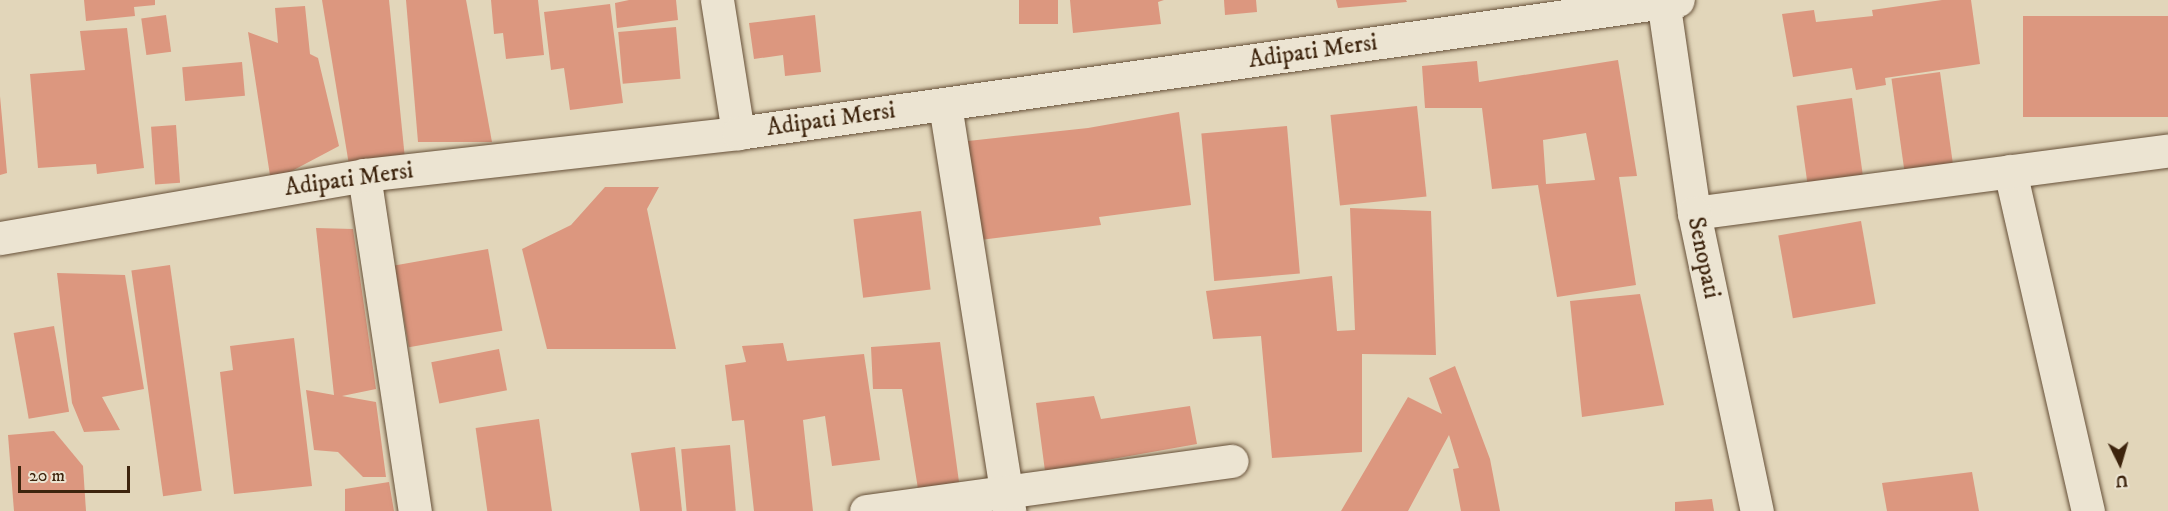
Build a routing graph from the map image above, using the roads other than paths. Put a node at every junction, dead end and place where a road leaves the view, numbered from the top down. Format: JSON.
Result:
{"nodes":[{"id":1,"x":717,"y":0,"type":"edge"},
{"id":2,"x":1668,"y":1,"type":"edge"},
{"id":3,"x":945,"y":105,"type":"junction"},
{"id":4,"x":738,"y":133,"type":"junction"},
{"id":5,"x":2168,"y":151,"type":"edge"},
{"id":6,"x":2010,"y":171,"type":"junction"},
{"id":7,"x":364,"y":175,"type":"junction"},
{"id":8,"x":1694,"y":213,"type":"junction"},
{"id":9,"x":0,"y":238,"type":"edge"},
{"id":10,"x":1232,"y":461,"type":"dead end"},
{"id":11,"x":1008,"y":501,"type":"edge"},
{"id":12,"x":415,"y":511,"type":"edge"},
{"id":13,"x":866,"y":511,"type":"edge"},
{"id":14,"x":1757,"y":511,"type":"edge"},
{"id":15,"x":2088,"y":511,"type":"edge"}],
"edges":[{"from":1,"to":4,"type":"street"},
{"from":2,"to":3,"type":"street","name":"Adipati Mersi"},
{"from":2,"to":8,"type":"street","name":"Senopati"},
{"from":3,"to":4,"type":"street","name":"Adipati Mersi"},
{"from":3,"to":11,"type":"street"},
{"from":4,"to":7,"type":"street","name":"Adipati Mersi"},
{"from":5,"to":6,"type":"street"},
{"from":6,"to":8,"type":"street"},
{"from":6,"to":15,"type":"street"},
{"from":7,"to":9,"type":"street","name":"Adipati Mersi"},
{"from":7,"to":12,"type":"street"},
{"from":8,"to":14,"type":"street","name":"Senopati"},
{"from":10,"to":11,"type":"street"},
{"from":11,"to":13,"type":"street"}]}
